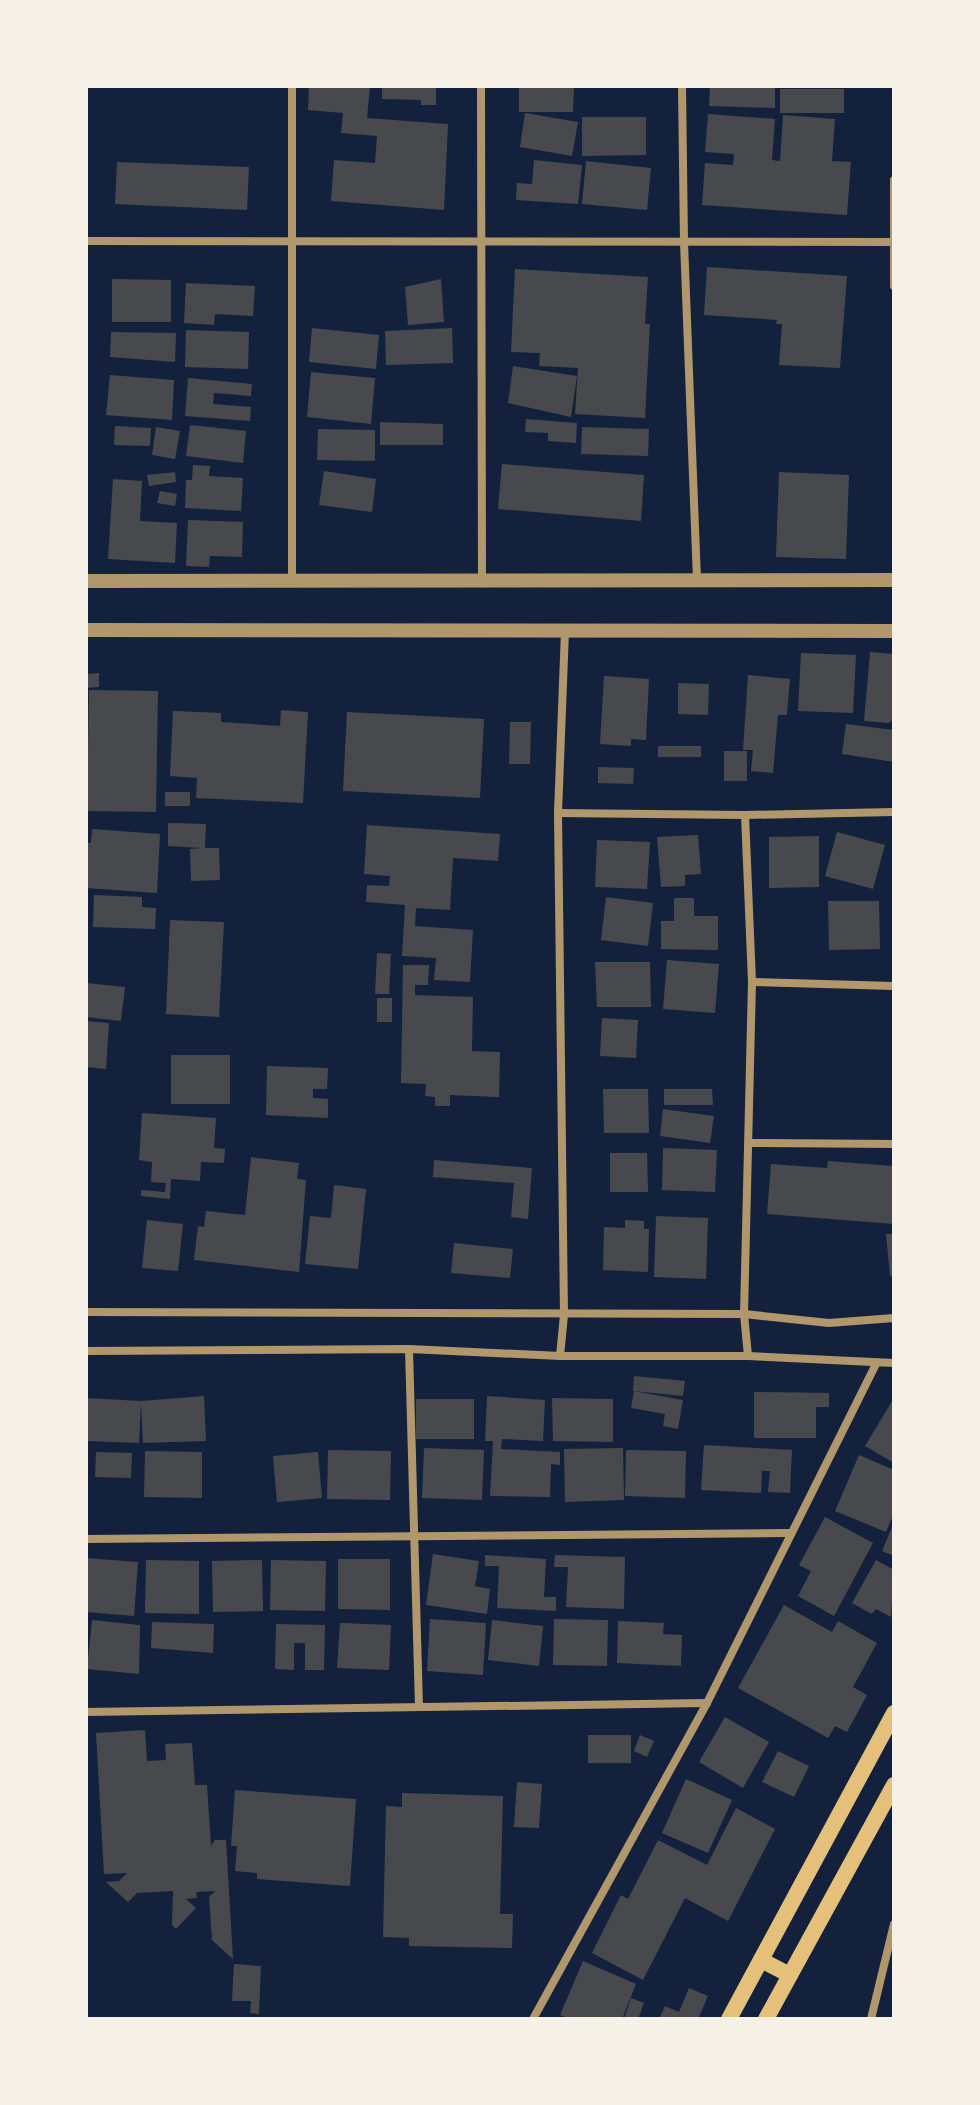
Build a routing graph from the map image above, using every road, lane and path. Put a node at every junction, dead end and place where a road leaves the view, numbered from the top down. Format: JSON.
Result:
{"nodes":[{"id":1,"x":292,"y":86,"type":"edge"},
{"id":2,"x":481,"y":86,"type":"edge"},
{"id":3,"x":682,"y":86,"type":"edge"},
{"id":4,"x":894,"y":180,"type":"edge"},
{"id":5,"x":86,"y":241,"type":"edge"},
{"id":6,"x":295,"y":242,"type":"junction"},
{"id":7,"x":481,"y":242,"type":"junction"},
{"id":8,"x":684,"y":242,"type":"junction"},
{"id":9,"x":893,"y":242,"type":"edge"},
{"id":10,"x":894,"y":286,"type":"edge"},
{"id":11,"x":697,"y":580,"type":"junction"},
{"id":12,"x":894,"y":580,"type":"edge"},
{"id":13,"x":86,"y":581,"type":"edge"},
{"id":14,"x":292,"y":581,"type":"junction"},
{"id":15,"x":482,"y":581,"type":"junction"},
{"id":16,"x":86,"y":630,"type":"edge"},
{"id":17,"x":565,"y":631,"type":"junction"},
{"id":18,"x":894,"y":631,"type":"edge"},
{"id":19,"x":894,"y":812,"type":"edge"},
{"id":20,"x":558,"y":813,"type":"junction"},
{"id":21,"x":745,"y":815,"type":"junction"},
{"id":22,"x":752,"y":982,"type":"junction"},
{"id":23,"x":894,"y":986,"type":"edge"},
{"id":24,"x":751,"y":1143,"type":"junction"},
{"id":25,"x":894,"y":1144,"type":"edge"},
{"id":26,"x":86,"y":1312,"type":"edge"},
{"id":27,"x":744,"y":1314,"type":"junction"},
{"id":28,"x":564,"y":1315,"type":"junction"},
{"id":29,"x":894,"y":1318,"type":"edge"},
{"id":30,"x":409,"y":1349,"type":"junction"},
{"id":31,"x":86,"y":1351,"type":"edge"},
{"id":32,"x":560,"y":1356,"type":"junction"},
{"id":33,"x":748,"y":1356,"type":"junction"},
{"id":34,"x":894,"y":1363,"type":"edge"},
{"id":35,"x":876,"y":1364,"type":"junction"},
{"id":36,"x":789,"y":1533,"type":"junction"},
{"id":37,"x":412,"y":1538,"type":"junction"},
{"id":38,"x":86,"y":1539,"type":"edge"},
{"id":39,"x":707,"y":1703,"type":"junction"},
{"id":40,"x":419,"y":1707,"type":"junction"},
{"id":41,"x":86,"y":1712,"type":"edge"},
{"id":42,"x":894,"y":1713,"type":"edge"},
{"id":43,"x":894,"y":1785,"type":"edge"},
{"id":44,"x":894,"y":1924,"type":"edge"},
{"id":45,"x":761,"y":1960,"type":"junction"},
{"id":46,"x":790,"y":1975,"type":"junction"},
{"id":47,"x":533,"y":2019,"type":"edge"},
{"id":48,"x":729,"y":2019,"type":"edge"},
{"id":49,"x":766,"y":2019,"type":"edge"},
{"id":50,"x":871,"y":2019,"type":"edge"}],
"edges":[{"from":1,"to":6,"type":"street"},
{"from":2,"to":7,"type":"street"},
{"from":3,"to":8,"type":"street"},
{"from":4,"to":9,"type":"street"},
{"from":5,"to":6,"type":"street"},
{"from":6,"to":7,"type":"street"},
{"from":6,"to":14,"type":"street"},
{"from":7,"to":8,"type":"street"},
{"from":7,"to":15,"type":"street"},
{"from":8,"to":9,"type":"street"},
{"from":8,"to":11,"type":"street"},
{"from":9,"to":10,"type":"street"},
{"from":11,"to":12,"type":"street"},
{"from":11,"to":15,"type":"street"},
{"from":13,"to":14,"type":"street"},
{"from":14,"to":15,"type":"street"},
{"from":16,"to":17,"type":"street"},
{"from":17,"to":18,"type":"street"},
{"from":17,"to":20,"type":"street"},
{"from":19,"to":21,"type":"street"},
{"from":20,"to":21,"type":"street"},
{"from":20,"to":28,"type":"street"},
{"from":21,"to":22,"type":"street"},
{"from":22,"to":23,"type":"street"},
{"from":22,"to":24,"type":"street"},
{"from":24,"to":25,"type":"street"},
{"from":24,"to":27,"type":"street"},
{"from":26,"to":28,"type":"street"},
{"from":27,"to":28,"type":"street"},
{"from":27,"to":29,"type":"street"},
{"from":27,"to":33,"type":"street"},
{"from":28,"to":32,"type":"street"},
{"from":30,"to":31,"type":"street"},
{"from":30,"to":32,"type":"street"},
{"from":30,"to":37,"type":"street"},
{"from":32,"to":33,"type":"street"},
{"from":33,"to":35,"type":"street"},
{"from":34,"to":35,"type":"street"},
{"from":35,"to":36,"type":"street"},
{"from":36,"to":37,"type":"street"},
{"from":36,"to":39,"type":"street"},
{"from":37,"to":38,"type":"street"},
{"from":37,"to":40,"type":"street"},
{"from":39,"to":40,"type":"street"},
{"from":39,"to":47,"type":"street"},
{"from":40,"to":41,"type":"street"},
{"from":42,"to":45,"type":"main road"},
{"from":43,"to":46,"type":"main road"},
{"from":44,"to":50,"type":"street"},
{"from":45,"to":46,"type":"main road"},
{"from":45,"to":48,"type":"main road"},
{"from":46,"to":49,"type":"main road"}]}
